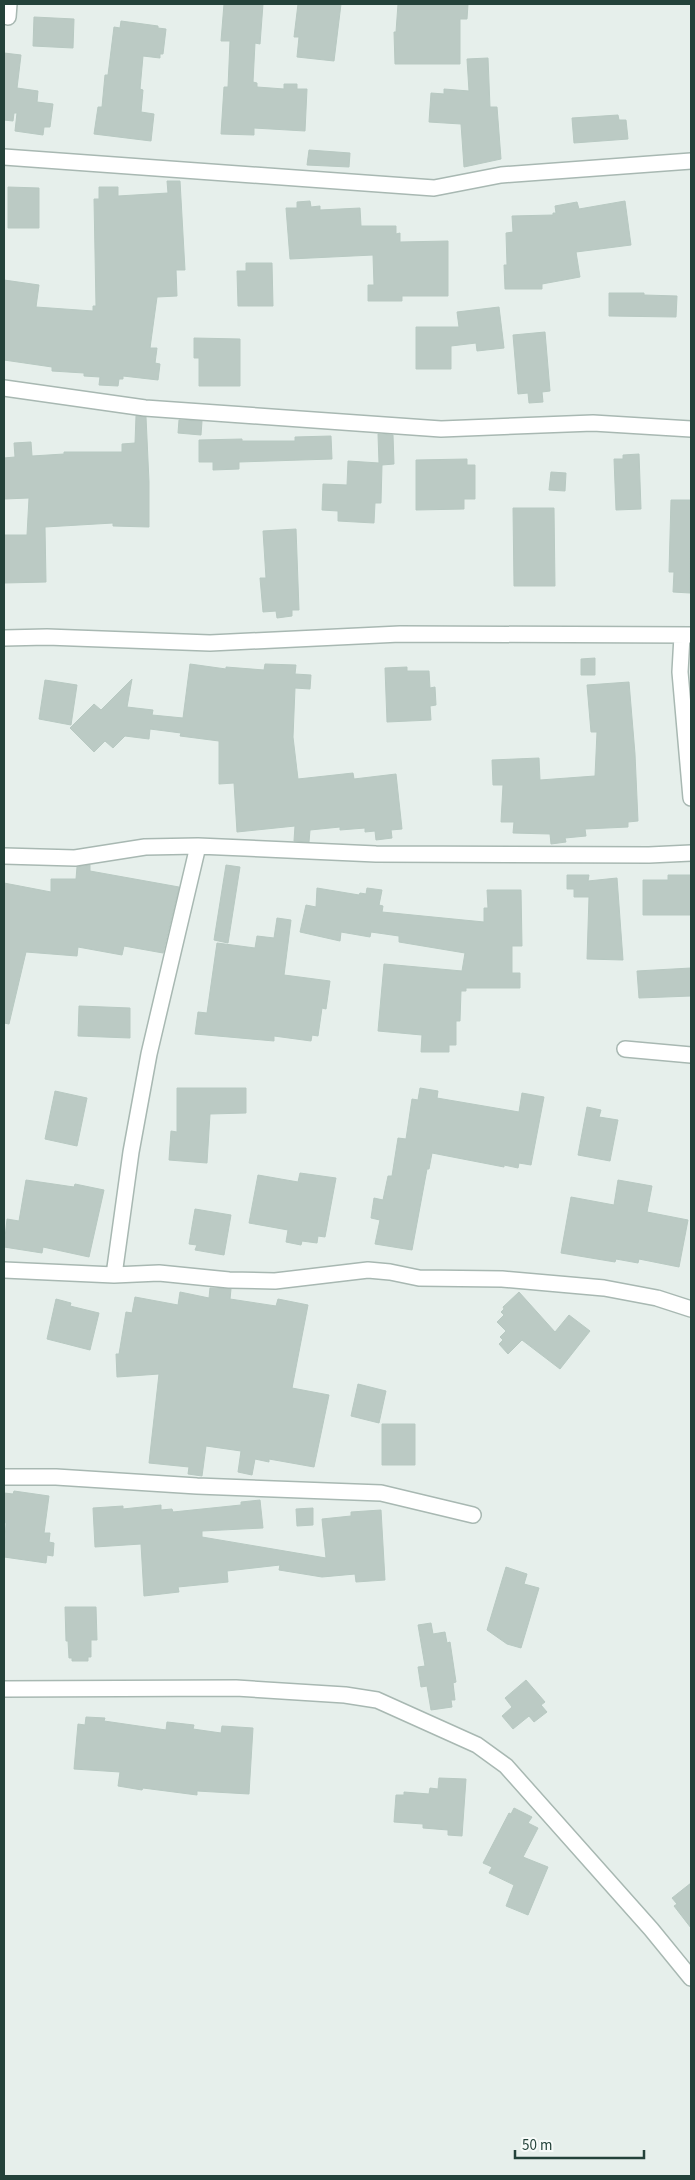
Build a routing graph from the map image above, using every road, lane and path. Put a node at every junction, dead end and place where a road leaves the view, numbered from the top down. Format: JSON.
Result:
{"nodes":[{"id":1,"x":4,"y":158,"type":"edge"},
{"id":2,"x":691,"y":161,"type":"edge"},
{"id":3,"x":4,"y":388,"type":"edge"},
{"id":4,"x":691,"y":429,"type":"edge"},
{"id":5,"x":687,"y":636,"type":"edge"},
{"id":6,"x":4,"y":638,"type":"edge"},
{"id":7,"x":691,"y":798,"type":"edge"},
{"id":8,"x":198,"y":846,"type":"junction"},
{"id":9,"x":691,"y":853,"type":"edge"},
{"id":10,"x":4,"y":856,"type":"edge"},
{"id":11,"x":625,"y":1049,"type":"dead end"},
{"id":12,"x":691,"y":1055,"type":"edge"},
{"id":13,"x":4,"y":1270,"type":"edge"},
{"id":14,"x":114,"y":1275,"type":"junction"},
{"id":15,"x":691,"y":1309,"type":"edge"},
{"id":16,"x":4,"y":1477,"type":"edge"},
{"id":17,"x":473,"y":1515,"type":"dead end"},
{"id":18,"x":4,"y":1689,"type":"edge"},
{"id":19,"x":691,"y":1978,"type":"edge"}],
"edges":[{"from":1,"to":2,"type":"street"},
{"from":3,"to":4,"type":"street"},
{"from":5,"to":6,"type":"street"},
{"from":5,"to":7,"type":"street"},
{"from":8,"to":9,"type":"street"},
{"from":8,"to":10,"type":"street"},
{"from":8,"to":14,"type":"street"},
{"from":11,"to":12,"type":"street"},
{"from":13,"to":14,"type":"street"},
{"from":14,"to":15,"type":"street"},
{"from":16,"to":17,"type":"street"},
{"from":18,"to":19,"type":"street"}]}
